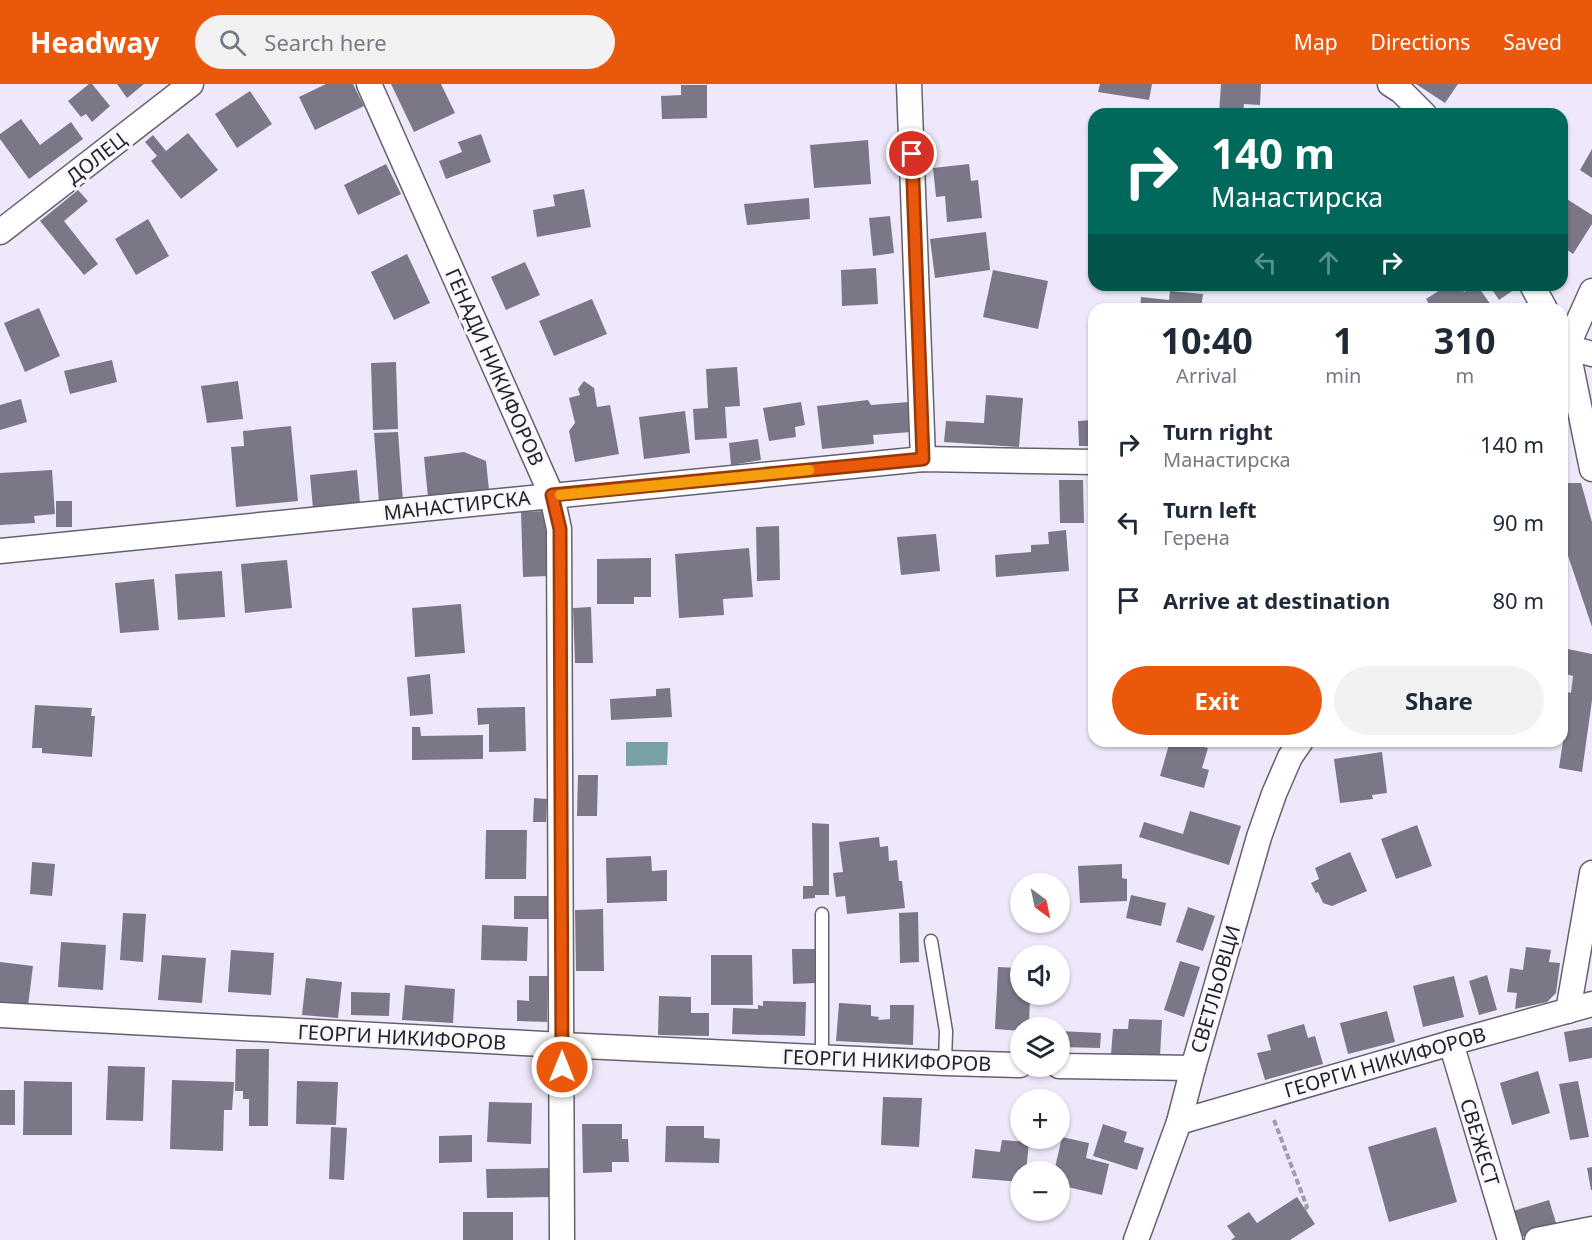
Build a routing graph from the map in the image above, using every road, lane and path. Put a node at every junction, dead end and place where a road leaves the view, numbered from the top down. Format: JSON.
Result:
{"nodes":[{"id":1,"x":191,"y":84,"type":"edge"},
{"id":2,"x":369,"y":84,"type":"edge"},
{"id":3,"x":909,"y":84,"type":"edge"},
{"id":4,"x":1390,"y":84,"type":"edge"},
{"id":5,"x":1418,"y":108,"type":"edge"},
{"id":6,"x":0,"y":231,"type":"edge"},
{"id":7,"x":1592,"y":291,"type":"edge"},
{"id":8,"x":1568,"y":337,"type":"edge"},
{"id":9,"x":1568,"y":347,"type":"edge"},
{"id":10,"x":1592,"y":354,"type":"edge"},
{"id":11,"x":1568,"y":367,"type":"edge"},
{"id":12,"x":923,"y":459,"type":"junction"},
{"id":13,"x":1088,"y":462,"type":"edge"},
{"id":14,"x":1592,"y":469,"type":"edge"},
{"id":15,"x":552,"y":495,"type":"junction"},
{"id":16,"x":0,"y":551,"type":"edge"},
{"id":17,"x":1297,"y":747,"type":"edge"},
{"id":18,"x":1592,"y":873,"type":"edge"},
{"id":19,"x":822,"y":914,"type":"dead end"},
{"id":20,"x":931,"y":941,"type":"dead end"},
{"id":21,"x":1592,"y":1004,"type":"edge"},
{"id":22,"x":1568,"y":1011,"type":"junction"},
{"id":23,"x":0,"y":1015,"type":"edge"},
{"id":24,"x":1450,"y":1043,"type":"junction"},
{"id":25,"x":562,"y":1046,"type":"junction"},
{"id":26,"x":822,"y":1058,"type":"junction"},
{"id":27,"x":945,"y":1063,"type":"junction"},
{"id":28,"x":1010,"y":1065,"type":"edge"},
{"id":29,"x":1070,"y":1066,"type":"edge"},
{"id":30,"x":1193,"y":1068,"type":"junction"},
{"id":31,"x":1265,"y":1097,"type":"junction"},
{"id":32,"x":1179,"y":1122,"type":"junction"},
{"id":33,"x":1305,"y":1209,"type":"dead end"},
{"id":34,"x":1592,"y":1229,"type":"edge"},
{"id":35,"x":562,"y":1240,"type":"edge"},
{"id":36,"x":1136,"y":1240,"type":"edge"},
{"id":37,"x":1510,"y":1240,"type":"edge"},
{"id":38,"x":1537,"y":1240,"type":"edge"}],
"edges":[{"from":1,"to":6,"type":"street","name":"ДОЛЕЦ"},
{"from":2,"to":15,"type":"street","name":"ГЕНАДИ НИКИФОРОВ"},
{"from":3,"to":12,"type":"street"},
{"from":4,"to":5,"type":"street"},
{"from":7,"to":8,"type":"street"},
{"from":9,"to":10,"type":"street"},
{"from":11,"to":14,"type":"street"},
{"from":12,"to":13,"type":"street","name":"МАНАСТИРСКА"},
{"from":12,"to":15,"type":"street","name":"МАНАСТИРСКА"},
{"from":15,"to":16,"type":"street","name":"МАНАСТИРСКА"},
{"from":15,"to":25,"type":"street","name":"ГЕНАДИ НИКИФОРОВ"},
{"from":17,"to":30,"type":"street","name":"СВЕТЛЬОВЦИ"},
{"from":18,"to":22,"type":"street"},
{"from":19,"to":26,"type":"lane"},
{"from":20,"to":27,"type":"lane"},
{"from":21,"to":22,"type":"street","name":"ГЕОРГИ НИКИФОРОВ"},
{"from":22,"to":24,"type":"street","name":"ГЕОРГИ НИКИФОРОВ"},
{"from":23,"to":25,"type":"street","name":"ГЕОРГИ НИКИФОРОВ"},
{"from":24,"to":31,"type":"street","name":"ГЕОРГИ НИКИФОРОВ"},
{"from":24,"to":37,"type":"street","name":"СВЕЖЕСТ"},
{"from":25,"to":26,"type":"street","name":"ГЕОРГИ НИКИФОРОВ"},
{"from":25,"to":35,"type":"street","name":"ГЕНАДИ НИКИФОРОВ"},
{"from":26,"to":27,"type":"street","name":"ГЕОРГИ НИКИФОРОВ"},
{"from":27,"to":28,"type":"street","name":"ГЕОРГИ НИКИФОРОВ"},
{"from":29,"to":30,"type":"street"},
{"from":30,"to":32,"type":"street","name":"СВЕТЛЬОВЦИ"},
{"from":31,"to":32,"type":"street","name":"ГЕОРГИ НИКИФОРОВ"},
{"from":31,"to":33,"type":"path"},
{"from":32,"to":36,"type":"street","name":"СВЕТЛЬОВЦИ"},
{"from":34,"to":38,"type":"street"}]}
